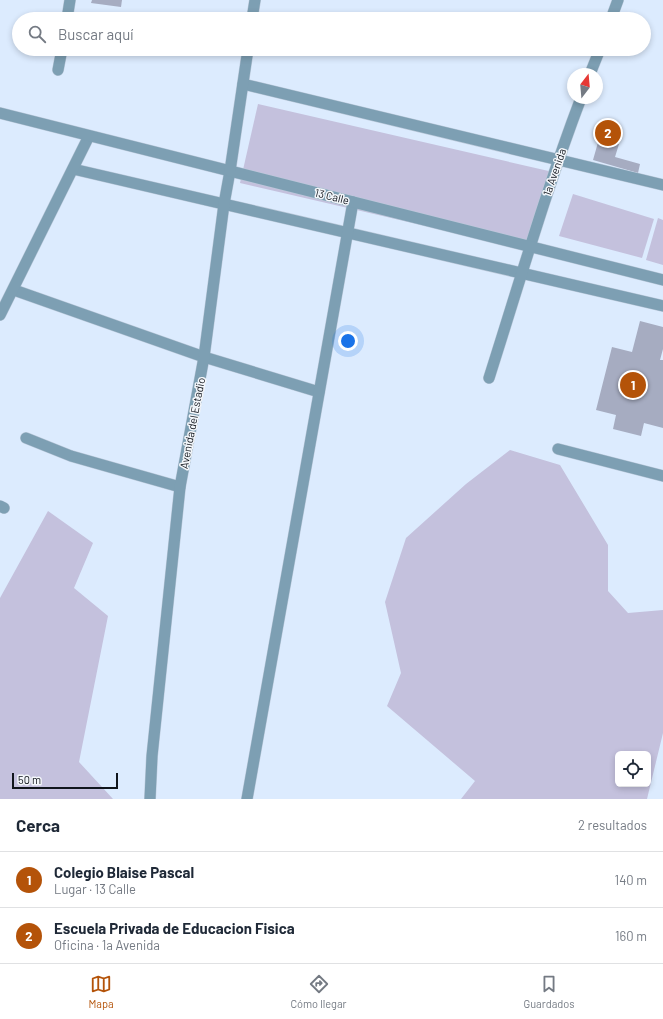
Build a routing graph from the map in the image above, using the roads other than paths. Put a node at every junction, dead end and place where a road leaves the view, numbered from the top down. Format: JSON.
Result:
{"nodes":[{"id":1,"x":70,"y":0,"type":"edge"},
{"id":2,"x":255,"y":0,"type":"edge"},
{"id":3,"x":618,"y":0,"type":"edge"},
{"id":4,"x":68,"y":12,"type":"edge"},
{"id":5,"x":253,"y":12,"type":"edge"},
{"id":6,"x":614,"y":12,"type":"edge"},
{"id":7,"x":61,"y":56,"type":"edge"},
{"id":8,"x":247,"y":56,"type":"edge"},
{"id":9,"x":597,"y":56,"type":"edge"},
{"id":10,"x":592,"y":68,"type":"edge"},
{"id":11,"x":58,"y":70,"type":"dead end"},
{"id":12,"x":243,"y":84,"type":"junction"},
{"id":13,"x":579,"y":104,"type":"edge"},
{"id":14,"x":0,"y":114,"type":"edge"},
{"id":15,"x":89,"y":136,"type":"junction"},
{"id":16,"x":558,"y":159,"type":"junction"},
{"id":17,"x":73,"y":169,"type":"junction"},
{"id":18,"x":230,"y":171,"type":"junction"},
{"id":19,"x":663,"y":185,"type":"edge"},
{"id":20,"x":353,"y":202,"type":"junction"},
{"id":21,"x":224,"y":204,"type":"junction"},
{"id":22,"x":348,"y":233,"type":"junction"},
{"id":23,"x":529,"y":246,"type":"junction"},
{"id":24,"x":522,"y":274,"type":"junction"},
{"id":25,"x":663,"y":280,"type":"edge"},
{"id":26,"x":14,"y":290,"type":"junction"},
{"id":27,"x":663,"y":306,"type":"edge"},
{"id":28,"x":0,"y":315,"type":"edge"},
{"id":29,"x":204,"y":357,"type":"junction"},
{"id":30,"x":490,"y":378,"type":"dead end"},
{"id":31,"x":319,"y":392,"type":"junction"},
{"id":32,"x":26,"y":438,"type":"dead end"},
{"id":33,"x":558,"y":449,"type":"dead end"},
{"id":34,"x":663,"y":476,"type":"edge"},
{"id":35,"x":180,"y":487,"type":"junction"},
{"id":36,"x":150,"y":799,"type":"edge"},
{"id":37,"x":247,"y":799,"type":"edge"}],
"edges":[{"from":1,"to":4,"type":"street"},
{"from":2,"to":5,"type":"street"},
{"from":3,"to":6,"type":"street"},
{"from":7,"to":11,"type":"street"},
{"from":8,"to":12,"type":"street","name":"Avenida del Estadio"},
{"from":9,"to":10,"type":"street"},
{"from":12,"to":16,"type":"street"},
{"from":12,"to":18,"type":"street","name":"Avenida del Estadio"},
{"from":13,"to":16,"type":"street","name":"1a Avenida"},
{"from":14,"to":15,"type":"street","name":"13 Calle"},
{"from":15,"to":17,"type":"street"},
{"from":15,"to":18,"type":"street","name":"13 Calle"},
{"from":16,"to":19,"type":"street"},
{"from":16,"to":23,"type":"street","name":"1a Avenida"},
{"from":17,"to":21,"type":"street"},
{"from":17,"to":26,"type":"street"},
{"from":18,"to":20,"type":"street","name":"13 Calle"},
{"from":18,"to":21,"type":"street","name":"Avenida del Estadio"},
{"from":20,"to":22,"type":"street"},
{"from":20,"to":23,"type":"street","name":"13 Calle"},
{"from":21,"to":22,"type":"street"},
{"from":21,"to":29,"type":"street","name":"Avenida del Estadio"},
{"from":22,"to":24,"type":"street"},
{"from":22,"to":31,"type":"street"},
{"from":23,"to":24,"type":"street","name":"1a Avenida"},
{"from":23,"to":25,"type":"street","name":"13 Calle"},
{"from":24,"to":27,"type":"street"},
{"from":24,"to":30,"type":"street","name":"1a Avenida"},
{"from":26,"to":28,"type":"street"},
{"from":26,"to":29,"type":"street"},
{"from":29,"to":31,"type":"street"},
{"from":29,"to":35,"type":"street","name":"Avenida del Estadio"},
{"from":31,"to":37,"type":"street"},
{"from":32,"to":35,"type":"street"},
{"from":33,"to":34,"type":"street"},
{"from":35,"to":36,"type":"street","name":"Avenida del Estadio"}]}
